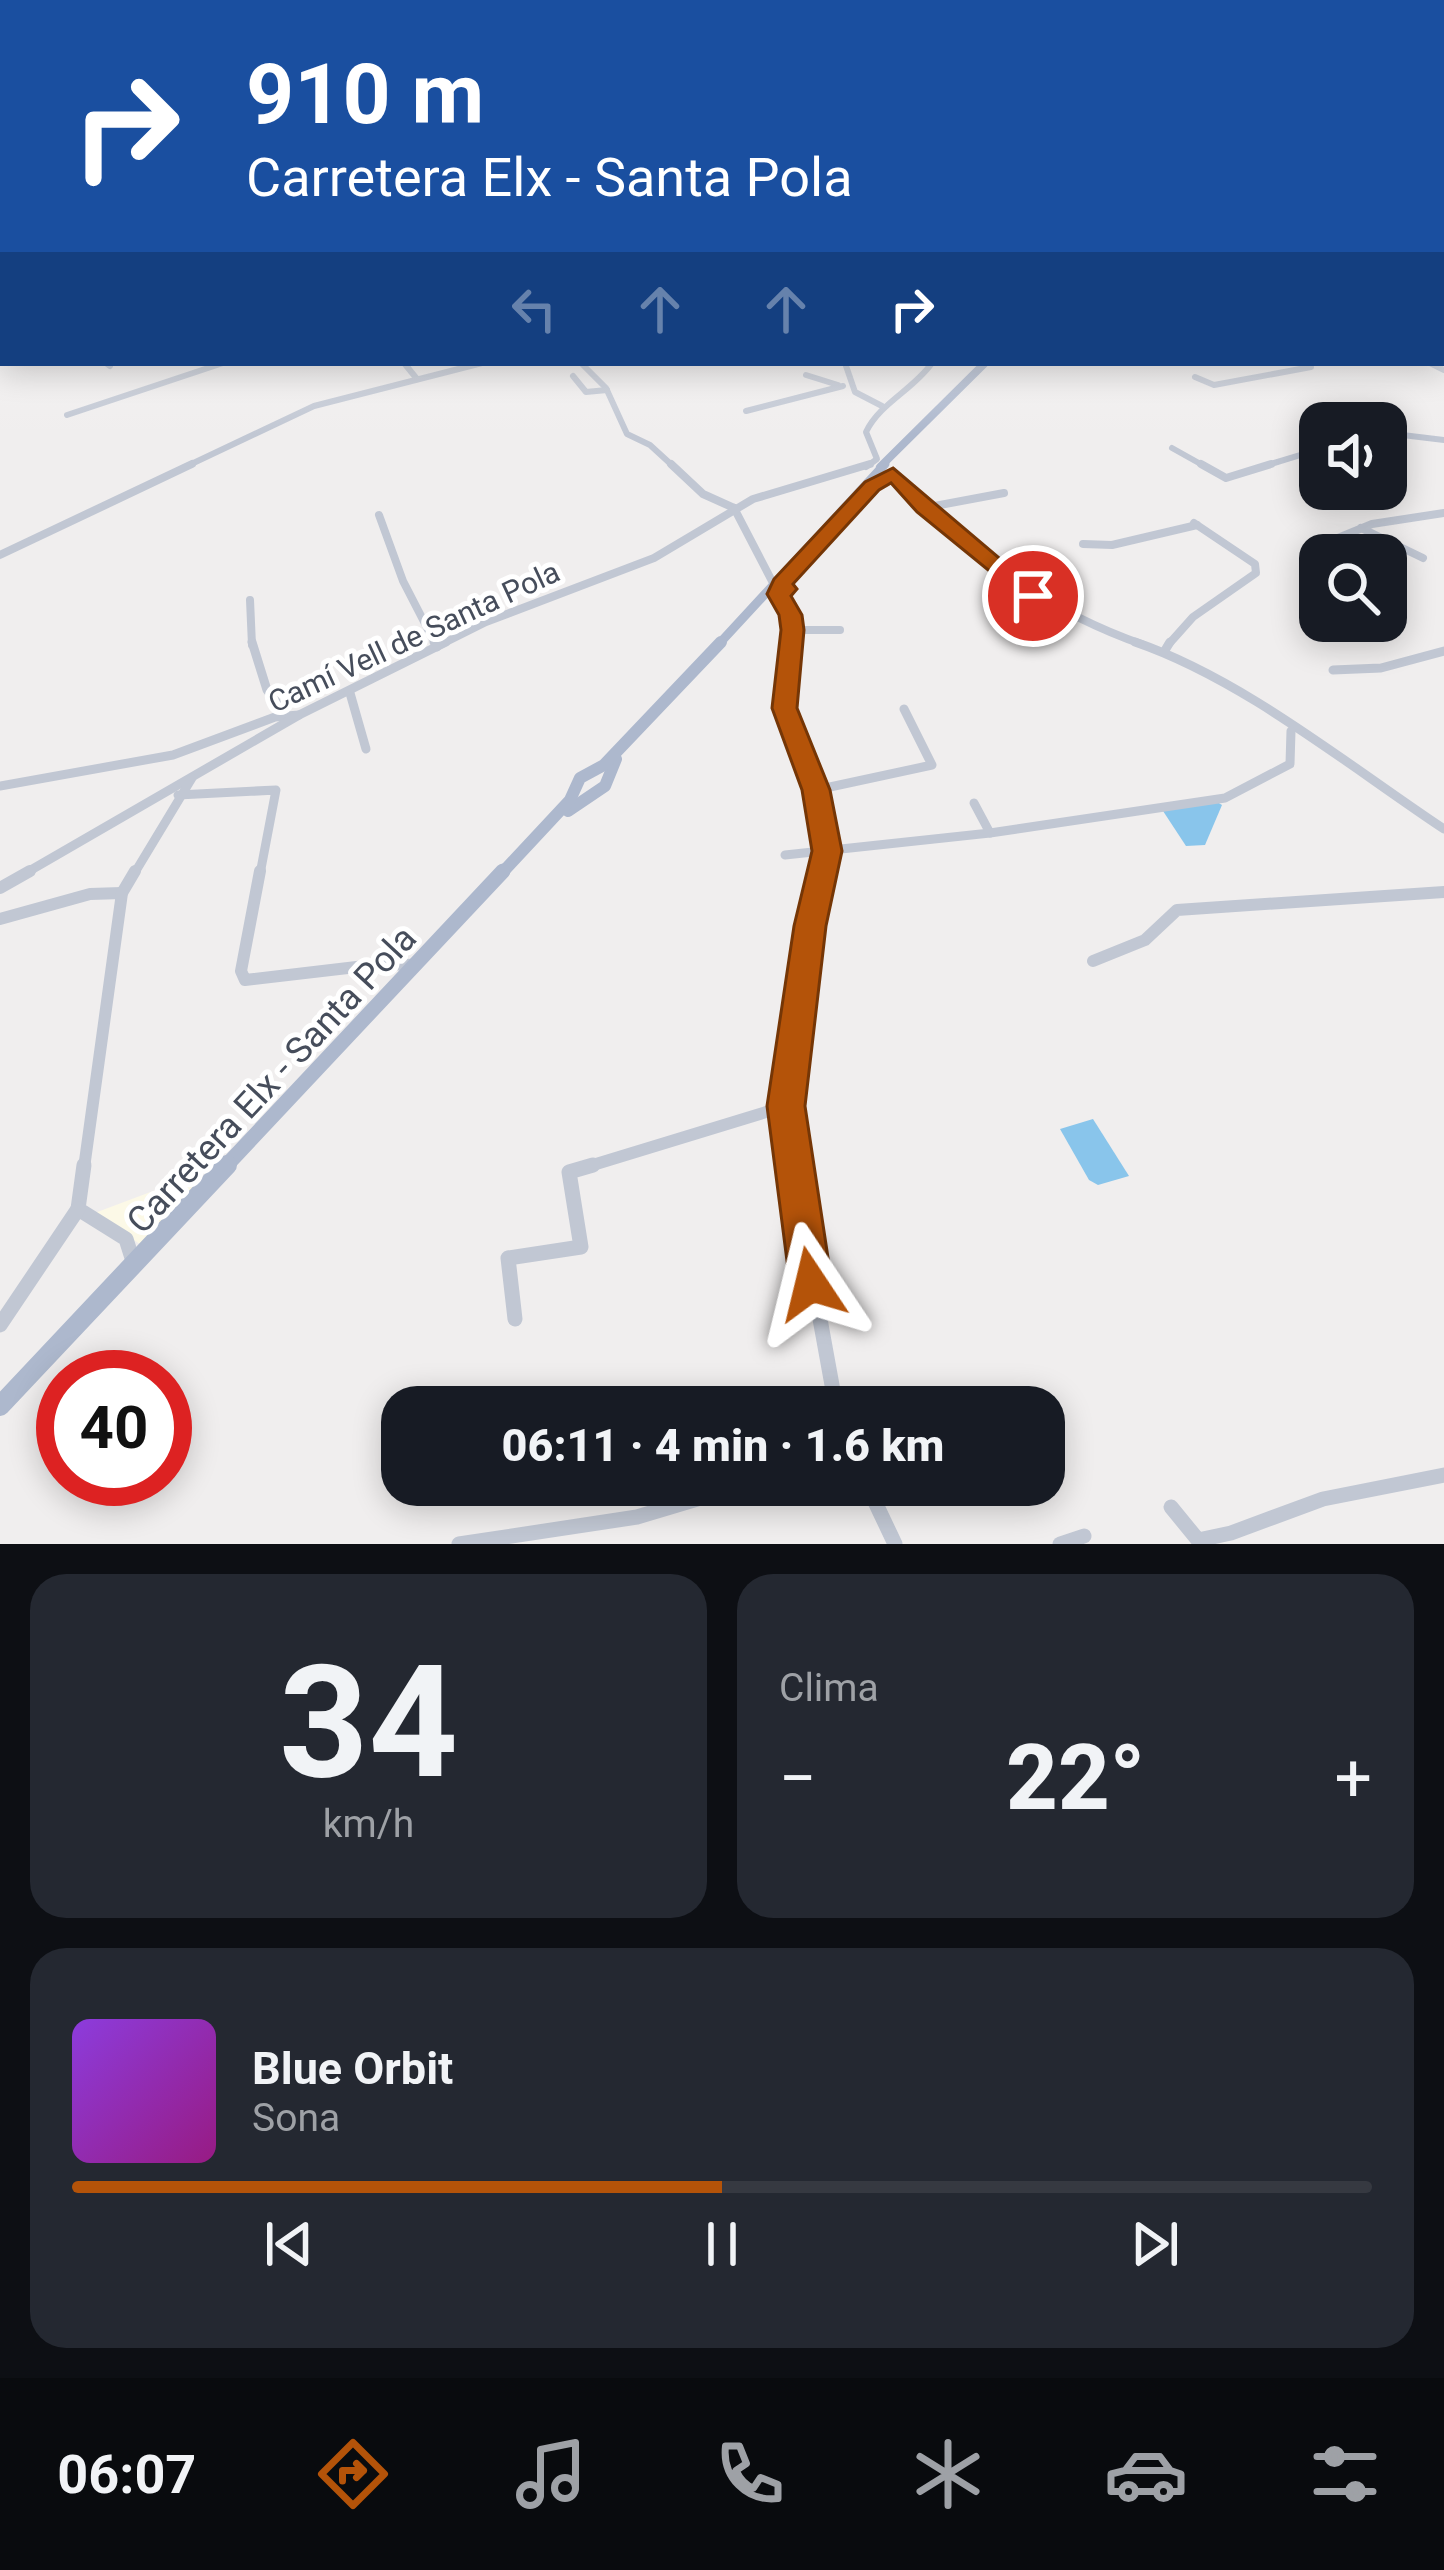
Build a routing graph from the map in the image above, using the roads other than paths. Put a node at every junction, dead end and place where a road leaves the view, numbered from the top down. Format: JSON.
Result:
{"nodes":[{"id":1,"x":214,"y":366,"type":"edge"},
{"id":2,"x":406,"y":366,"type":"edge"},
{"id":3,"x":470,"y":366,"type":"edge"},
{"id":4,"x":584,"y":366,"type":"edge"},
{"id":5,"x":845,"y":366,"type":"edge"},
{"id":6,"x":930,"y":366,"type":"edge"},
{"id":7,"x":984,"y":366,"type":"edge"},
{"id":8,"x":1308,"y":366,"type":"edge"},
{"id":9,"x":806,"y":375,"type":"dead end"},
{"id":10,"x":573,"y":376,"type":"dead end"},
{"id":11,"x":1195,"y":377,"type":"dead end"},
{"id":12,"x":417,"y":379,"type":"junction"},
{"id":13,"x":846,"y":387,"type":"junction"},
{"id":14,"x":607,"y":390,"type":"junction"},
{"id":15,"x":882,"y":406,"type":"junction"},
{"id":16,"x":746,"y":411,"type":"dead end"},
{"id":17,"x":67,"y":415,"type":"dead end"},
{"id":18,"x":1407,"y":436,"type":"edge"},
{"id":19,"x":1444,"y":440,"type":"edge"},
{"id":20,"x":1172,"y":448,"type":"dead end"},
{"id":21,"x":1299,"y":455,"type":"edge"},
{"id":22,"x":880,"y":470,"type":"junction"},
{"id":23,"x":1004,"y":493,"type":"dead end"},
{"id":24,"x":734,"y":508,"type":"junction"},
{"id":25,"x":924,"y":508,"type":"junction"},
{"id":26,"x":1444,"y":513,"type":"edge"},
{"id":27,"x":380,"y":515,"type":"dead end"},
{"id":28,"x":1361,"y":528,"type":"junction"},
{"id":29,"x":1347,"y":534,"type":"edge"},
{"id":30,"x":1083,"y":544,"type":"dead end"},
{"id":31,"x":0,"y":555,"type":"edge"},
{"id":32,"x":1423,"y":558,"type":"dead end"},
{"id":33,"x":775,"y":588,"type":"junction"},
{"id":34,"x":250,"y":600,"type":"dead end"},
{"id":35,"x":1058,"y":611,"type":"junction"},
{"id":36,"x":1005,"y":621,"type":"dead end"},
{"id":37,"x":792,"y":630,"type":"junction"},
{"id":38,"x":840,"y":630,"type":"dead end"},
{"id":39,"x":436,"y":647,"type":"junction"},
{"id":40,"x":1444,"y":651,"type":"edge"},
{"id":41,"x":1164,"y":652,"type":"junction"},
{"id":42,"x":1333,"y":670,"type":"dead end"},
{"id":43,"x":350,"y":693,"type":"junction"},
{"id":44,"x":904,"y":709,"type":"dead end"},
{"id":45,"x":286,"y":715,"type":"junction"},
{"id":46,"x":299,"y":715,"type":"junction"},
{"id":47,"x":1291,"y":730,"type":"junction"},
{"id":48,"x":366,"y":748,"type":"dead end"},
{"id":49,"x":195,"y":773,"type":"junction"},
{"id":50,"x":0,"y":786,"type":"edge"},
{"id":51,"x":585,"y":788,"type":"junction"},
{"id":52,"x":816,"y":790,"type":"junction"},
{"id":53,"x":178,"y":795,"type":"junction"},
{"id":54,"x":974,"y":803,"type":"dead end"},
{"id":55,"x":1444,"y":829,"type":"edge"},
{"id":56,"x":990,"y":833,"type":"junction"},
{"id":57,"x":827,"y":851,"type":"junction"},
{"id":58,"x":785,"y":855,"type":"dead end"},
{"id":59,"x":0,"y":888,"type":"edge"},
{"id":60,"x":1444,"y":892,"type":"edge"},
{"id":61,"x":122,"y":893,"type":"junction"},
{"id":62,"x":0,"y":920,"type":"edge"},
{"id":63,"x":1093,"y":961,"type":"dead end"},
{"id":64,"x":416,"y":965,"type":"junction"},
{"id":65,"x":786,"y":1106,"type":"junction"},
{"id":66,"x":78,"y":1210,"type":"junction"},
{"id":67,"x":132,"y":1258,"type":"dead end"},
{"id":68,"x":515,"y":1319,"type":"dead end"},
{"id":69,"x":0,"y":1325,"type":"edge"},
{"id":70,"x":832,"y":1386,"type":"edge"},
{"id":71,"x":0,"y":1410,"type":"edge"},
{"id":72,"x":1444,"y":1475,"type":"edge"},
{"id":73,"x":673,"y":1506,"type":"edge"},
{"id":74,"x":877,"y":1506,"type":"edge"},
{"id":75,"x":1171,"y":1507,"type":"dead end"},
{"id":76,"x":1084,"y":1536,"type":"dead end"},
{"id":77,"x":459,"y":1544,"type":"edge"},
{"id":78,"x":895,"y":1544,"type":"edge"},
{"id":79,"x":1060,"y":1544,"type":"edge"}],
"edges":[{"from":1,"to":17,"type":"street"},
{"from":2,"to":12,"type":"street"},
{"from":3,"to":12,"type":"street"},
{"from":4,"to":14,"type":"street"},
{"from":5,"to":13,"type":"street"},
{"from":6,"to":15,"type":"street"},
{"from":7,"to":22,"type":"main road"},
{"from":8,"to":11,"type":"street"},
{"from":9,"to":13,"type":"street"},
{"from":10,"to":14,"type":"street"},
{"from":12,"to":31,"type":"street"},
{"from":13,"to":15,"type":"street"},
{"from":13,"to":16,"type":"street"},
{"from":14,"to":24,"type":"street"},
{"from":15,"to":22,"type":"street"},
{"from":18,"to":19,"type":"street"},
{"from":20,"to":21,"type":"street"},
{"from":22,"to":24,"type":"street","name":"Camí Vell de Santa Pola"},
{"from":22,"to":25,"type":"street"},
{"from":22,"to":33,"type":"main road"},
{"from":23,"to":25,"type":"street"},
{"from":24,"to":33,"type":"street"},
{"from":24,"to":39,"type":"street","name":"Camí Vell de Santa Pola"},
{"from":25,"to":35,"type":"street"},
{"from":26,"to":28,"type":"street"},
{"from":27,"to":39,"type":"street"},
{"from":28,"to":29,"type":"street"},
{"from":28,"to":32,"type":"street"},
{"from":30,"to":41,"type":"street"},
{"from":33,"to":37,"type":"street"},
{"from":33,"to":51,"type":"main road"},
{"from":34,"to":45,"type":"street"},
{"from":35,"to":36,"type":"street"},
{"from":35,"to":41,"type":"street"},
{"from":37,"to":38,"type":"street"},
{"from":37,"to":52,"type":"street"},
{"from":39,"to":43,"type":"street","name":"Camí Vell de Santa Pola"},
{"from":40,"to":42,"type":"street"},
{"from":41,"to":47,"type":"street"},
{"from":43,"to":46,"type":"street","name":"Camí Vell de Santa Pola"},
{"from":43,"to":48,"type":"street"},
{"from":44,"to":52,"type":"street"},
{"from":45,"to":46,"type":"street"},
{"from":45,"to":50,"type":"street"},
{"from":46,"to":49,"type":"street","name":"Camí Vell de Santa Pola"},
{"from":47,"to":55,"type":"street"},
{"from":47,"to":56,"type":"street"},
{"from":49,"to":53,"type":"street"},
{"from":49,"to":59,"type":"street","name":"Camí Vell de Santa Pola"},
{"from":51,"to":64,"type":"main road","name":"Carretera Elx - Santa Pola"},
{"from":51,"to":71,"type":"main road","name":"Carretera Elx - Santa Pola"},
{"from":52,"to":57,"type":"street"},
{"from":53,"to":61,"type":"street"},
{"from":53,"to":64,"type":"street"},
{"from":54,"to":56,"type":"street"},
{"from":56,"to":57,"type":"street"},
{"from":57,"to":58,"type":"street"},
{"from":57,"to":65,"type":"street"},
{"from":60,"to":63,"type":"street"},
{"from":61,"to":62,"type":"street"},
{"from":61,"to":66,"type":"street"},
{"from":64,"to":71,"type":"main road","name":"Carretera Elx - Santa Pola"},
{"from":65,"to":68,"type":"street"},
{"from":65,"to":70,"type":"street"},
{"from":66,"to":67,"type":"street"},
{"from":66,"to":69,"type":"street"},
{"from":72,"to":75,"type":"street"},
{"from":73,"to":77,"type":"street"},
{"from":74,"to":78,"type":"street"},
{"from":76,"to":79,"type":"street"}]}
